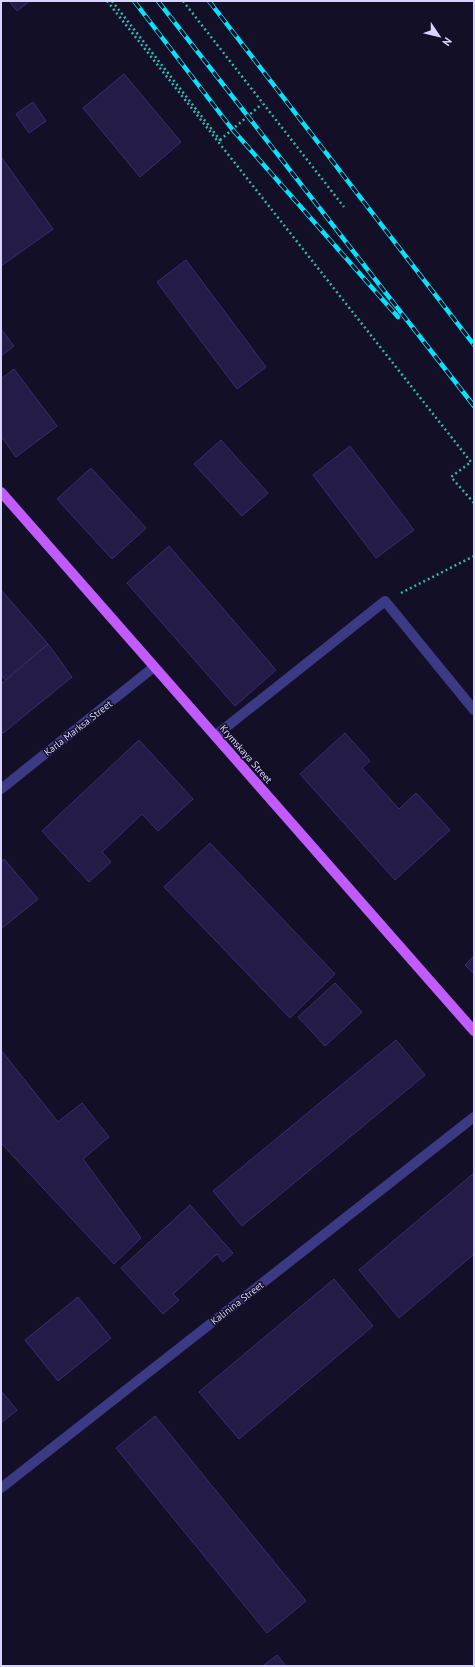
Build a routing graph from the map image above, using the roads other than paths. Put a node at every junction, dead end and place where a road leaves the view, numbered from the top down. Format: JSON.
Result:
{"nodes":[{"id":1,"x":1,"y":492,"type":"edge"},
{"id":2,"x":154,"y":667,"type":"junction"},
{"id":3,"x":474,"y":710,"type":"edge"},
{"id":4,"x":215,"y":736,"type":"junction"},
{"id":5,"x":1,"y":789,"type":"edge"},
{"id":6,"x":474,"y":1031,"type":"edge"},
{"id":7,"x":474,"y":1117,"type":"edge"},
{"id":8,"x":1,"y":1488,"type":"edge"}],
"edges":[{"from":1,"to":2,"type":"main road","name":"Krymskaya Street"},
{"from":2,"to":4,"type":"main road","name":"Krymskaya Street"},
{"from":2,"to":5,"type":"street","name":"Karla Marksa Street"},
{"from":3,"to":4,"type":"street"},
{"from":4,"to":6,"type":"main road","name":"Krymskaya Street"},
{"from":7,"to":8,"type":"street","name":"Kalinina Street"}]}
